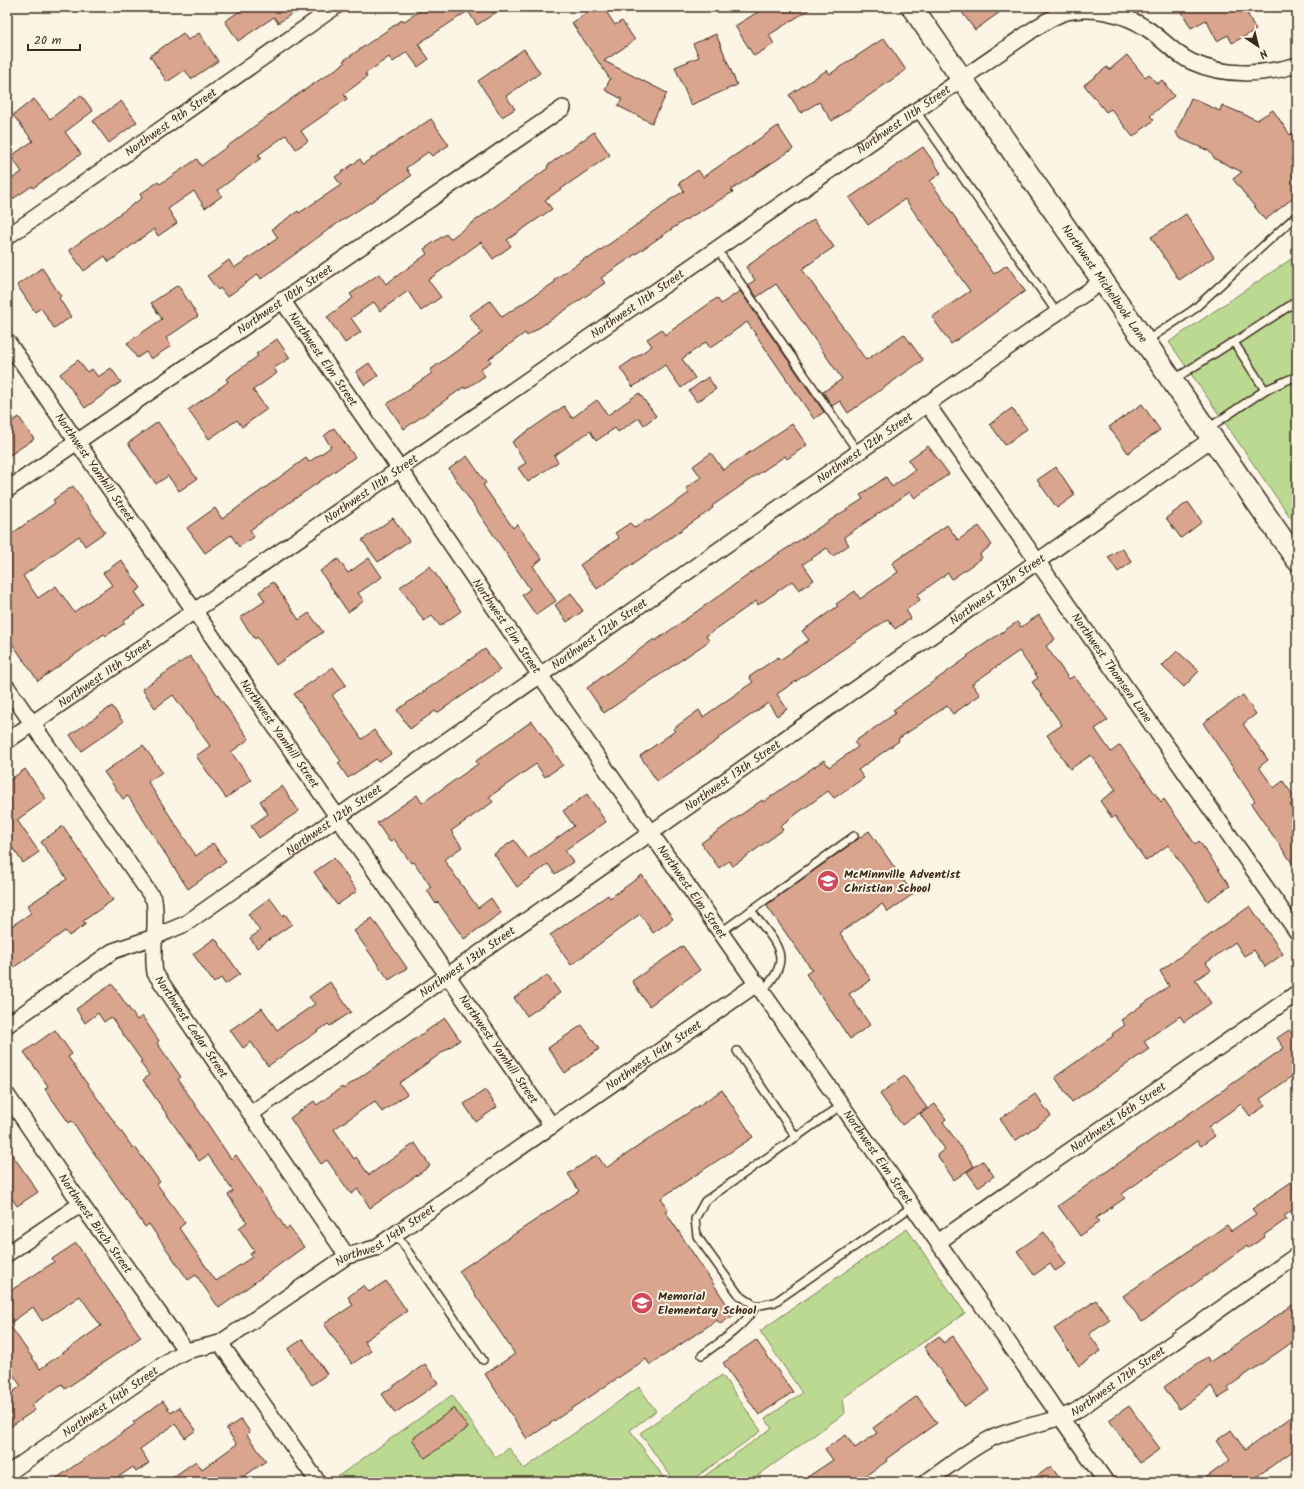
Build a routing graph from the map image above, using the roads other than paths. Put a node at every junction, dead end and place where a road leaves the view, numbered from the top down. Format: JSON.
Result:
{"nodes":[{"id":1,"x":335,"y":7,"type":"edge"},
{"id":2,"x":912,"y":7,"type":"edge"},
{"id":3,"x":1100,"y":9,"type":"edge"},
{"id":4,"x":1297,"y":65,"type":"edge"},
{"id":5,"x":962,"y":79,"type":"junction"},
{"id":6,"x":563,"y":108,"type":"dead end"},
{"id":7,"x":916,"y":111,"type":"junction"},
{"id":8,"x":1297,"y":215,"type":"edge"},
{"id":9,"x":7,"y":237,"type":"edge"},
{"id":10,"x":716,"y":248,"type":"junction"},
{"id":11,"x":1104,"y":280,"type":"junction"},
{"id":12,"x":282,"y":300,"type":"junction"},
{"id":13,"x":1297,"y":301,"type":"edge"},
{"id":14,"x":1057,"y":313,"type":"junction"},
{"id":15,"x":7,"y":341,"type":"edge"},
{"id":16,"x":1146,"y":341,"type":"junction"},
{"id":17,"x":1232,"y":343,"type":"junction"},
{"id":18,"x":1297,"y":376,"type":"edge"},
{"id":19,"x":1173,"y":380,"type":"junction"},
{"id":20,"x":1264,"y":391,"type":"junction"},
{"id":21,"x":927,"y":404,"type":"junction"},
{"id":22,"x":1210,"y":434,"type":"junction"},
{"id":23,"x":76,"y":441,"type":"junction"},
{"id":24,"x":858,"y":452,"type":"junction"},
{"id":25,"x":399,"y":468,"type":"junction"},
{"id":26,"x":7,"y":490,"type":"edge"},
{"id":27,"x":1297,"y":560,"type":"edge"},
{"id":28,"x":1037,"y":561,"type":"junction"},
{"id":29,"x":194,"y":611,"type":"junction"},
{"id":30,"x":540,"y":675,"type":"junction"},
{"id":31,"x":7,"y":687,"type":"edge"},
{"id":32,"x":33,"y":723,"type":"junction"},
{"id":33,"x":7,"y":741,"type":"edge"},
{"id":34,"x":337,"y":817,"type":"junction"},
{"id":35,"x":651,"y":832,"type":"junction"},
{"id":36,"x":854,"y":836,"type":"dead end"},
{"id":37,"x":751,"y":910,"type":"junction"},
{"id":38,"x":721,"y":932,"type":"junction"},
{"id":39,"x":1297,"y":932,"type":"edge"},
{"id":40,"x":154,"y":937,"type":"junction"},
{"id":41,"x":448,"y":976,"type":"junction"},
{"id":42,"x":760,"y":987,"type":"junction"},
{"id":43,"x":1297,"y":993,"type":"edge"},
{"id":44,"x":7,"y":1025,"type":"edge"},
{"id":45,"x":736,"y":1051,"type":"dead end"},
{"id":46,"x":7,"y":1096,"type":"edge"},
{"id":47,"x":842,"y":1105,"type":"junction"},
{"id":48,"x":252,"y":1113,"type":"junction"},
{"id":49,"x":552,"y":1126,"type":"junction"},
{"id":50,"x":796,"y":1137,"type":"junction"},
{"id":51,"x":81,"y":1204,"type":"junction"},
{"id":52,"x":913,"y":1206,"type":"junction"},
{"id":53,"x":396,"y":1234,"type":"junction"},
{"id":54,"x":938,"y":1242,"type":"junction"},
{"id":55,"x":7,"y":1254,"type":"edge"},
{"id":56,"x":1297,"y":1255,"type":"edge"},
{"id":57,"x":347,"y":1256,"type":"junction"},
{"id":58,"x":756,"y":1306,"type":"junction"},
{"id":59,"x":220,"y":1343,"type":"junction"},
{"id":60,"x":186,"y":1351,"type":"junction"},
{"id":61,"x":702,"y":1355,"type":"dead end"},
{"id":62,"x":483,"y":1360,"type":"dead end"},
{"id":63,"x":1061,"y":1418,"type":"junction"},
{"id":64,"x":7,"y":1474,"type":"edge"},
{"id":65,"x":313,"y":1480,"type":"edge"},
{"id":66,"x":926,"y":1482,"type":"edge"},
{"id":67,"x":1106,"y":1482,"type":"edge"}],
"edges":[{"from":1,"to":9,"type":"street","name":"Northwest 9th Street"},
{"from":2,"to":5,"type":"street","name":"Northwest Michelbook Lane"},
{"from":3,"to":4,"type":"street","name":"Northwest 11th Street"},
{"from":3,"to":5,"type":"street","name":"Northwest 11th Street"},
{"from":5,"to":7,"type":"street","name":"Northwest 11th Street"},
{"from":5,"to":11,"type":"street","name":"Northwest Michelbook Lane"},
{"from":6,"to":12,"type":"street","name":"Northwest 10th Street"},
{"from":7,"to":10,"type":"street","name":"Northwest 11th Street"},
{"from":7,"to":14,"type":"lane"},
{"from":8,"to":16,"type":"lane"},
{"from":10,"to":24,"type":"lane"},
{"from":10,"to":25,"type":"street","name":"Northwest 11th Street"},
{"from":11,"to":14,"type":"street","name":"Northwest 12th Street"},
{"from":11,"to":16,"type":"street","name":"Northwest Michelbook Lane"},
{"from":12,"to":23,"type":"street","name":"Northwest 10th Street"},
{"from":12,"to":25,"type":"street","name":"Northwest Elm Street"},
{"from":13,"to":17,"type":"lane"},
{"from":14,"to":21,"type":"street","name":"Northwest 12th Street"},
{"from":15,"to":23,"type":"street","name":"Northwest Yamhill Street"},
{"from":16,"to":19,"type":"street","name":"Northwest Michelbook Lane"},
{"from":17,"to":19,"type":"lane"},
{"from":17,"to":20,"type":"lane"},
{"from":18,"to":20,"type":"lane"},
{"from":19,"to":22,"type":"street","name":"Northwest Michelbook Lane"},
{"from":20,"to":22,"type":"lane"},
{"from":21,"to":24,"type":"street","name":"Northwest 12th Street"},
{"from":21,"to":28,"type":"street","name":"Northwest Thomsen Lane"},
{"from":22,"to":27,"type":"street","name":"Northwest Michelbook Lane"},
{"from":22,"to":28,"type":"street","name":"Northwest 13th Street"},
{"from":23,"to":26,"type":"street","name":"Northwest 10th Street"},
{"from":23,"to":29,"type":"street","name":"Northwest Yamhill Street"},
{"from":24,"to":30,"type":"street","name":"Northwest 12th Street"},
{"from":25,"to":29,"type":"street","name":"Northwest 11th Street"},
{"from":25,"to":30,"type":"street","name":"Northwest Elm Street"},
{"from":28,"to":35,"type":"street","name":"Northwest 13th Street"},
{"from":28,"to":39,"type":"street","name":"Northwest Thomsen Lane"},
{"from":29,"to":32,"type":"street","name":"Northwest 11th Street"},
{"from":29,"to":34,"type":"street","name":"Northwest Yamhill Street"},
{"from":30,"to":34,"type":"street","name":"Northwest 12th Street"},
{"from":30,"to":35,"type":"street","name":"Northwest Elm Street"},
{"from":31,"to":32,"type":"street","name":"Northwest Cedar Street"},
{"from":32,"to":33,"type":"street","name":"Northwest 11th Street"},
{"from":32,"to":40,"type":"street","name":"Northwest Cedar Street"},
{"from":34,"to":40,"type":"street","name":"Northwest 12th Street"},
{"from":34,"to":41,"type":"street","name":"Northwest Yamhill Street"},
{"from":35,"to":38,"type":"street","name":"Northwest Elm Street"},
{"from":35,"to":41,"type":"street","name":"Northwest 13th Street"},
{"from":36,"to":37,"type":"lane"},
{"from":37,"to":38,"type":"lane"},
{"from":37,"to":42,"type":"lane"},
{"from":38,"to":42,"type":"street","name":"Northwest Elm Street"},
{"from":40,"to":44,"type":"street","name":"Northwest 12th Street"},
{"from":40,"to":48,"type":"street","name":"Northwest Cedar Street"},
{"from":41,"to":48,"type":"street","name":"Northwest 13th Street"},
{"from":41,"to":49,"type":"street","name":"Northwest Yamhill Street"},
{"from":42,"to":47,"type":"street","name":"Northwest Elm Street"},
{"from":42,"to":49,"type":"street","name":"Northwest 14th Street"},
{"from":43,"to":54,"type":"street","name":"Northwest 16th Street"},
{"from":45,"to":50,"type":"lane"},
{"from":46,"to":51,"type":"street","name":"Northwest Birch Street"},
{"from":47,"to":50,"type":"lane"},
{"from":47,"to":52,"type":"street","name":"Northwest Elm Street"},
{"from":48,"to":57,"type":"street","name":"Northwest Cedar Street"},
{"from":49,"to":53,"type":"street","name":"Northwest 14th Street"},
{"from":50,"to":58,"type":"lane"},
{"from":51,"to":55,"type":"street"},
{"from":51,"to":60,"type":"street","name":"Northwest Birch Street"},
{"from":52,"to":54,"type":"street","name":"Northwest Elm Street"},
{"from":52,"to":58,"type":"lane"},
{"from":53,"to":57,"type":"street","name":"Northwest 14th Street"},
{"from":53,"to":62,"type":"lane"},
{"from":54,"to":63,"type":"street","name":"Northwest Elm Street"},
{"from":56,"to":63,"type":"street","name":"Northwest 17th Street"},
{"from":57,"to":59,"type":"street","name":"Northwest 14th Street"},
{"from":58,"to":61,"type":"lane"},
{"from":59,"to":60,"type":"street","name":"Northwest 14th Street"},
{"from":59,"to":65,"type":"street"},
{"from":60,"to":64,"type":"street","name":"Northwest 14th Street"},
{"from":63,"to":66,"type":"street","name":"Northwest 17th Street"},
{"from":63,"to":67,"type":"street","name":"Northwest Elm Street"}]}
